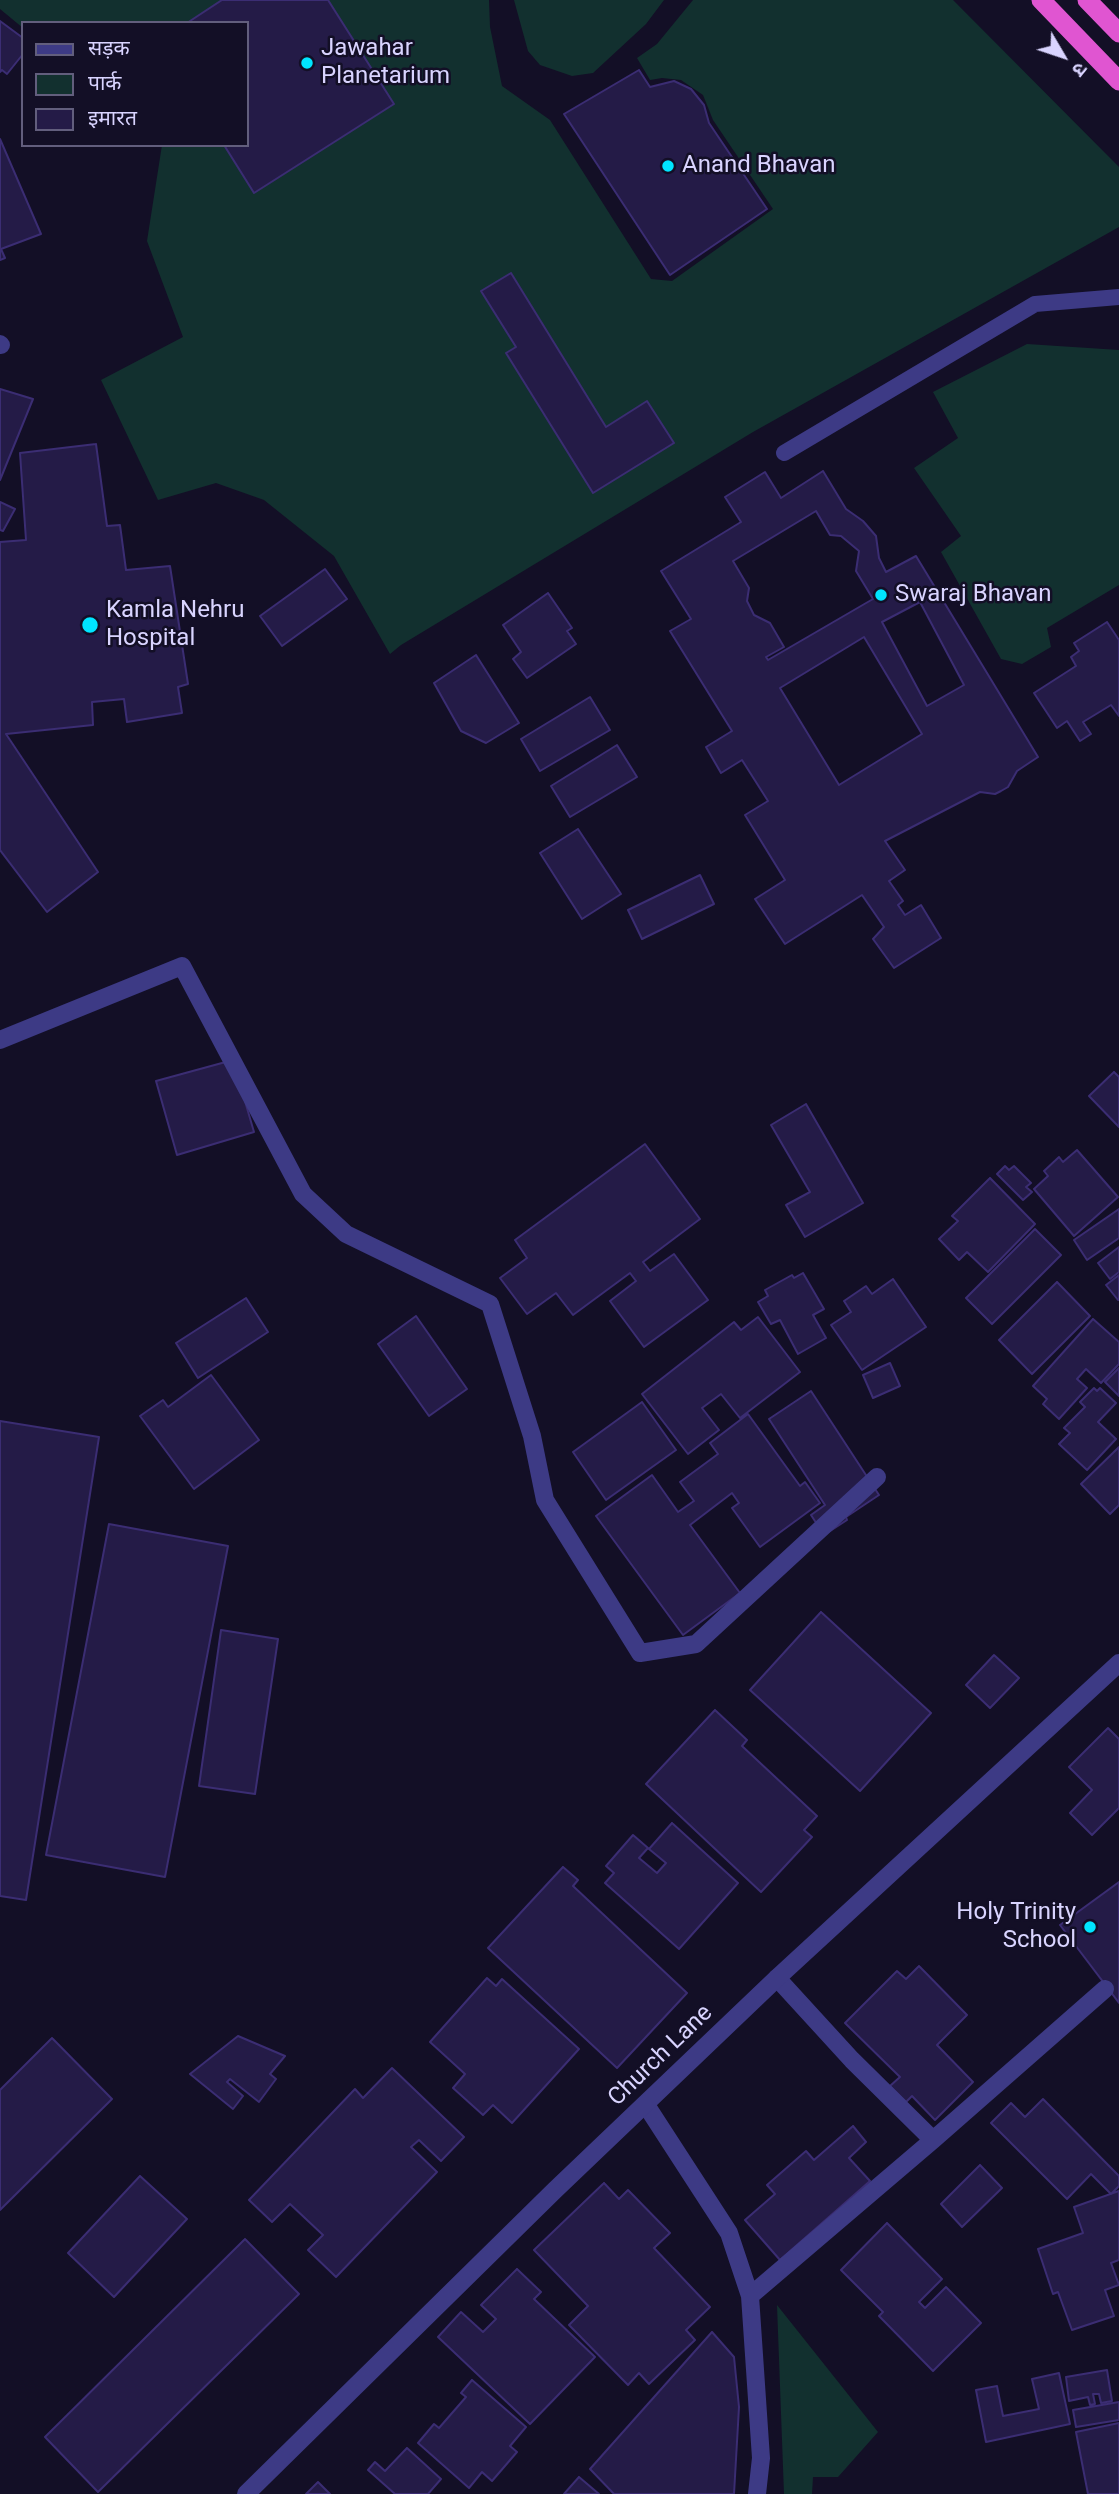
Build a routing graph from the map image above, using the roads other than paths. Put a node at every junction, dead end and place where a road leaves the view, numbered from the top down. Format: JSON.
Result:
{"nodes":[{"id":1,"x":1041,"y":0,"type":"edge"},
{"id":2,"x":1087,"y":0,"type":"edge"},
{"id":3,"x":1119,"y":33,"type":"edge"},
{"id":4,"x":1119,"y":81,"type":"edge"},
{"id":5,"x":1119,"y":297,"type":"edge"},
{"id":6,"x":784,"y":453,"type":"dead end"},
{"id":7,"x":0,"y":1040,"type":"edge"},
{"id":8,"x":877,"y":1477,"type":"dead end"},
{"id":9,"x":1119,"y":1663,"type":"edge"},
{"id":10,"x":777,"y":1978,"type":"junction"},
{"id":11,"x":1105,"y":1989,"type":"dead end"},
{"id":12,"x":646,"y":2105,"type":"junction"},
{"id":13,"x":933,"y":2140,"type":"junction"},
{"id":14,"x":750,"y":2296,"type":"junction"},
{"id":15,"x":246,"y":2494,"type":"edge"},
{"id":16,"x":757,"y":2494,"type":"edge"}],
"edges":[{"from":1,"to":4,"type":"highway"},
{"from":2,"to":3,"type":"highway"},
{"from":5,"to":6,"type":"lane"},
{"from":7,"to":8,"type":"street"},
{"from":9,"to":10,"type":"street","name":"Church Lane"},
{"from":10,"to":12,"type":"street","name":"Church Lane"},
{"from":10,"to":13,"type":"street"},
{"from":11,"to":13,"type":"street"},
{"from":12,"to":14,"type":"street"},
{"from":12,"to":15,"type":"street","name":"Church Lane"},
{"from":13,"to":14,"type":"street"},
{"from":14,"to":16,"type":"street"}]}
